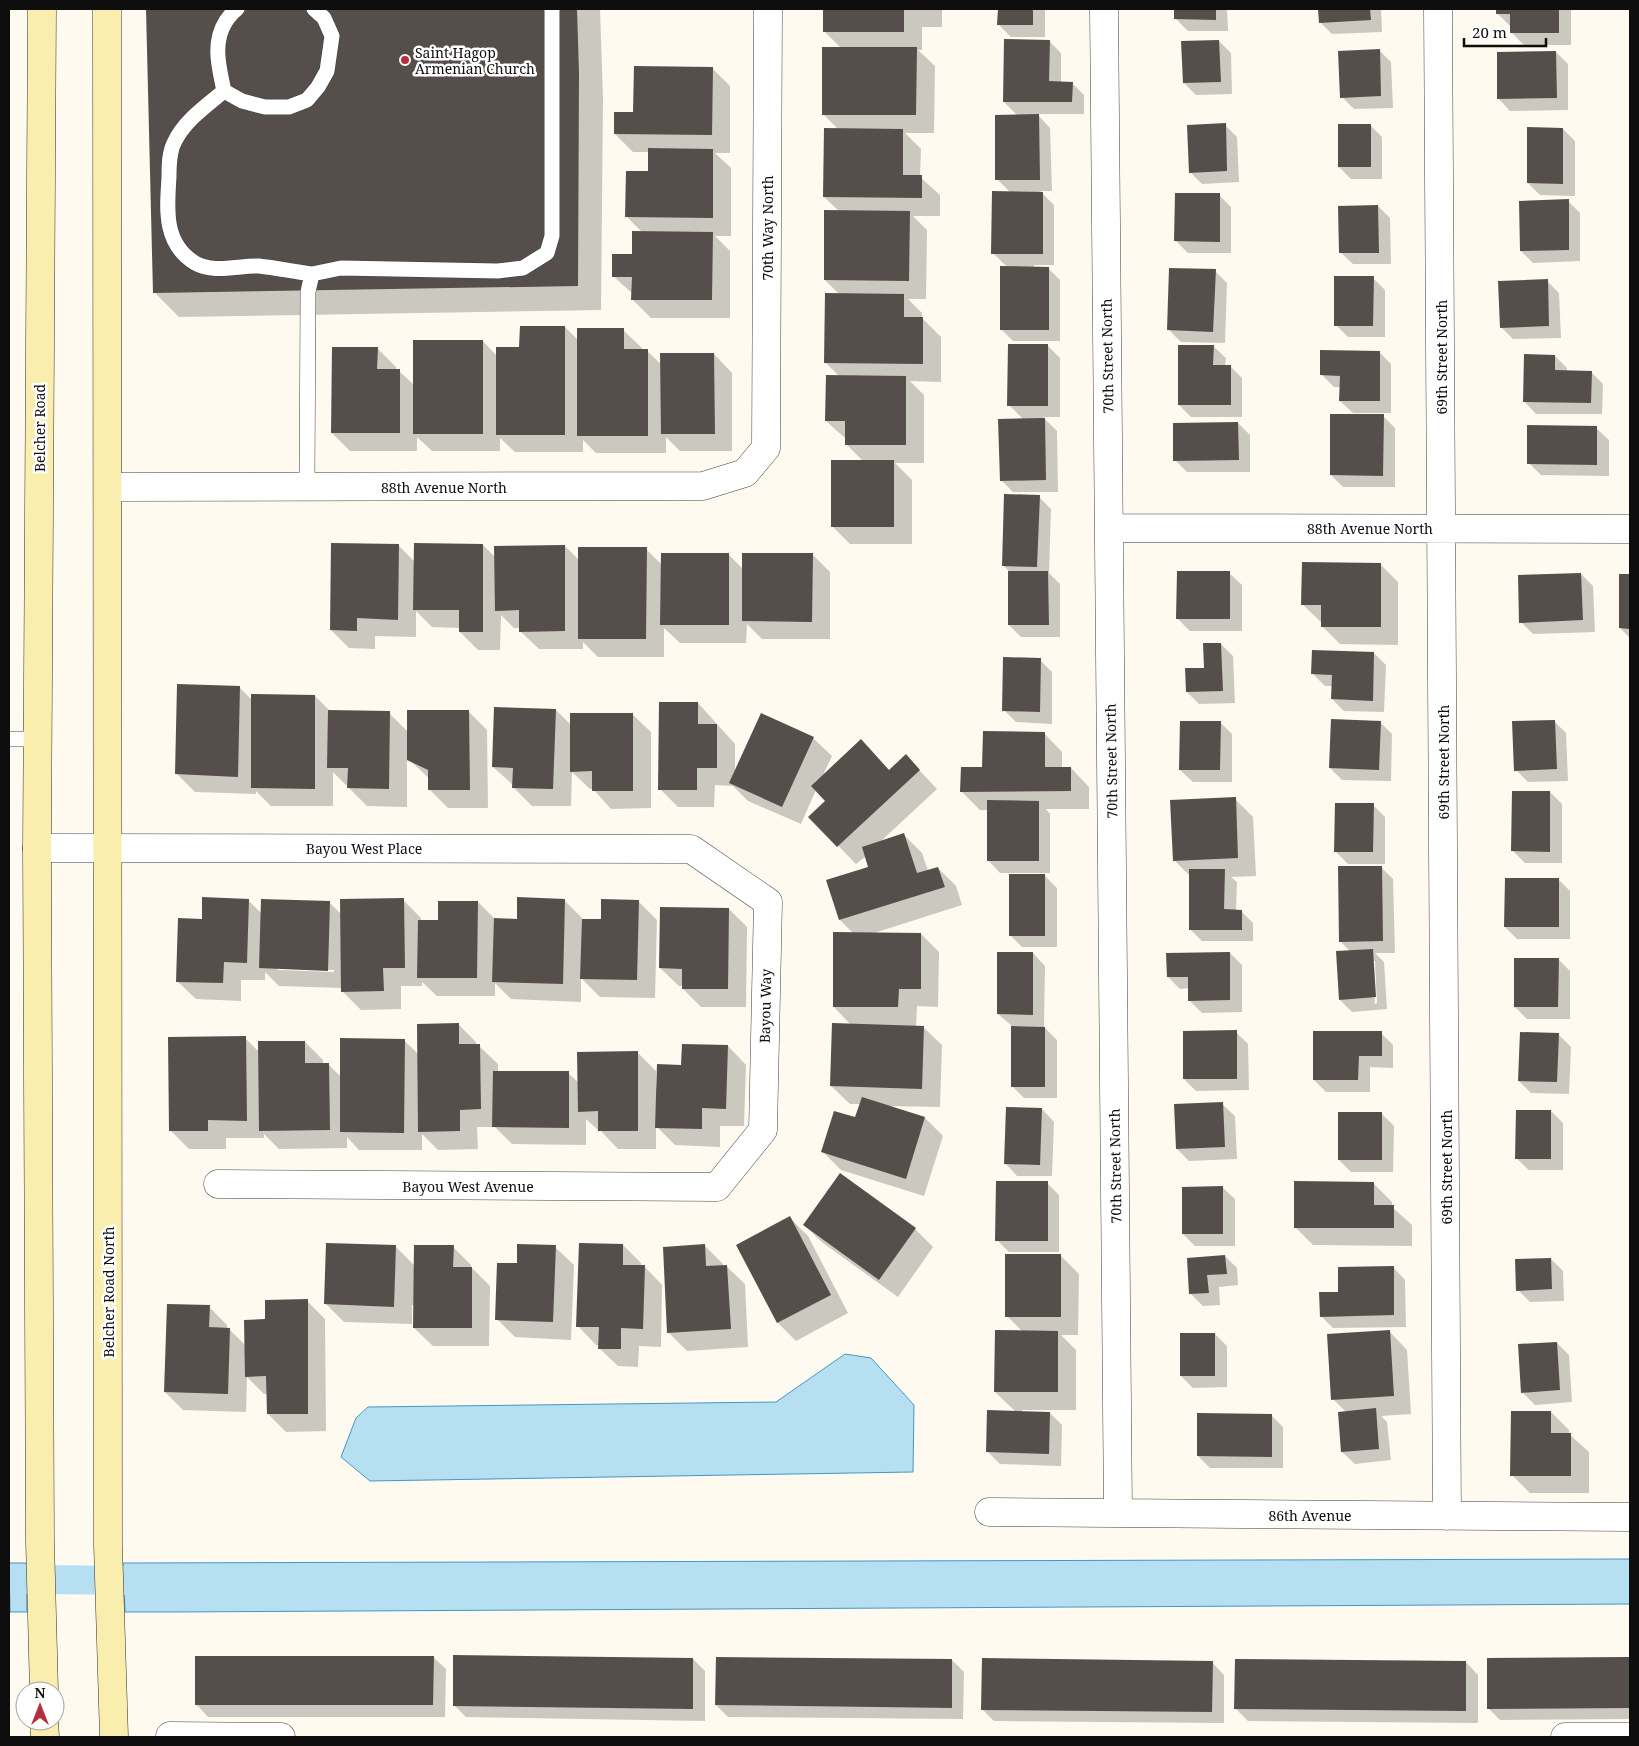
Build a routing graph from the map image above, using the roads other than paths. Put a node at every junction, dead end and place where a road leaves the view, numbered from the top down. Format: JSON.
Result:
{"nodes":[{"id":1,"x":42,"y":9,"type":"edge"},
{"id":2,"x":107,"y":9,"type":"edge"},
{"id":3,"x":237,"y":9,"type":"edge"},
{"id":4,"x":314,"y":9,"type":"edge"},
{"id":5,"x":552,"y":9,"type":"edge"},
{"id":6,"x":768,"y":9,"type":"edge"},
{"id":7,"x":1104,"y":9,"type":"edge"},
{"id":8,"x":1438,"y":9,"type":"edge"},
{"id":9,"x":224,"y":91,"type":"junction"},
{"id":10,"x":312,"y":274,"type":"junction"},
{"id":11,"x":766,"y":448,"type":"joint"},
{"id":12,"x":108,"y":487,"type":"junction"},
{"id":13,"x":307,"y":487,"type":"junction"},
{"id":14,"x":1109,"y":528,"type":"junction"},
{"id":15,"x":1442,"y":529,"type":"junction"},
{"id":16,"x":1630,"y":529,"type":"edge"},
{"id":17,"x":9,"y":740,"type":"edge"},
{"id":18,"x":37,"y":740,"type":"junction"},
{"id":19,"x":37,"y":848,"type":"junction"},
{"id":20,"x":108,"y":848,"type":"junction"},
{"id":21,"x":691,"y":849,"type":"joint"},
{"id":22,"x":218,"y":1184,"type":"dead end"},
{"id":23,"x":717,"y":1188,"type":"joint"},
{"id":24,"x":989,"y":1512,"type":"dead end"},
{"id":25,"x":1118,"y":1513,"type":"junction"},
{"id":26,"x":1447,"y":1516,"type":"junction"},
{"id":27,"x":1630,"y":1517,"type":"edge"},
{"id":28,"x":44,"y":1681,"type":"edge"},
{"id":29,"x":170,"y":1736,"type":"dead end"},
{"id":30,"x":114,"y":1737,"type":"edge"},
{"id":31,"x":281,"y":1737,"type":"edge"},
{"id":32,"x":1565,"y":1737,"type":"edge"},
{"id":33,"x":1630,"y":1737,"type":"edge"}],
"edges":[{"from":1,"to":18,"type":"main road","name":"Belcher Road"},
{"from":2,"to":12,"type":"main road"},
{"from":3,"to":9,"type":"lane"},
{"from":4,"to":9,"type":"lane"},
{"from":5,"to":10,"type":"lane"},
{"from":6,"to":11,"type":"street","name":"70th Way North"},
{"from":7,"to":14,"type":"street","name":"70th Street North"},
{"from":8,"to":15,"type":"street","name":"69th Street North"},
{"from":9,"to":10,"type":"lane"},
{"from":10,"to":13,"type":"lane"},
{"from":11,"to":13,"type":"street","name":"88th Avenue North"},
{"from":12,"to":13,"type":"street","name":"88th Avenue North"},
{"from":12,"to":20,"type":"main road"},
{"from":14,"to":15,"type":"street","name":"88th Avenue North"},
{"from":14,"to":25,"type":"street","name":"70th Street North"},
{"from":15,"to":16,"type":"street","name":"88th Avenue North"},
{"from":15,"to":26,"type":"street","name":"69th Street North"},
{"from":17,"to":18,"type":"lane"},
{"from":18,"to":19,"type":"main road","name":"Belcher Road"},
{"from":19,"to":20,"type":"street","name":"Bayou West Place"},
{"from":19,"to":28,"type":"main road"},
{"from":20,"to":21,"type":"street","name":"Bayou West Place"},
{"from":20,"to":30,"type":"main road","name":"Belcher Road North"},
{"from":21,"to":23,"type":"street","name":"Bayou Way"},
{"from":22,"to":23,"type":"street","name":"Bayou West Avenue"},
{"from":24,"to":25,"type":"street","name":"86th Avenue"},
{"from":25,"to":26,"type":"street","name":"86th Avenue"},
{"from":26,"to":27,"type":"street","name":"86th Avenue"},
{"from":29,"to":31,"type":"street"},
{"from":32,"to":33,"type":"street"}]}
